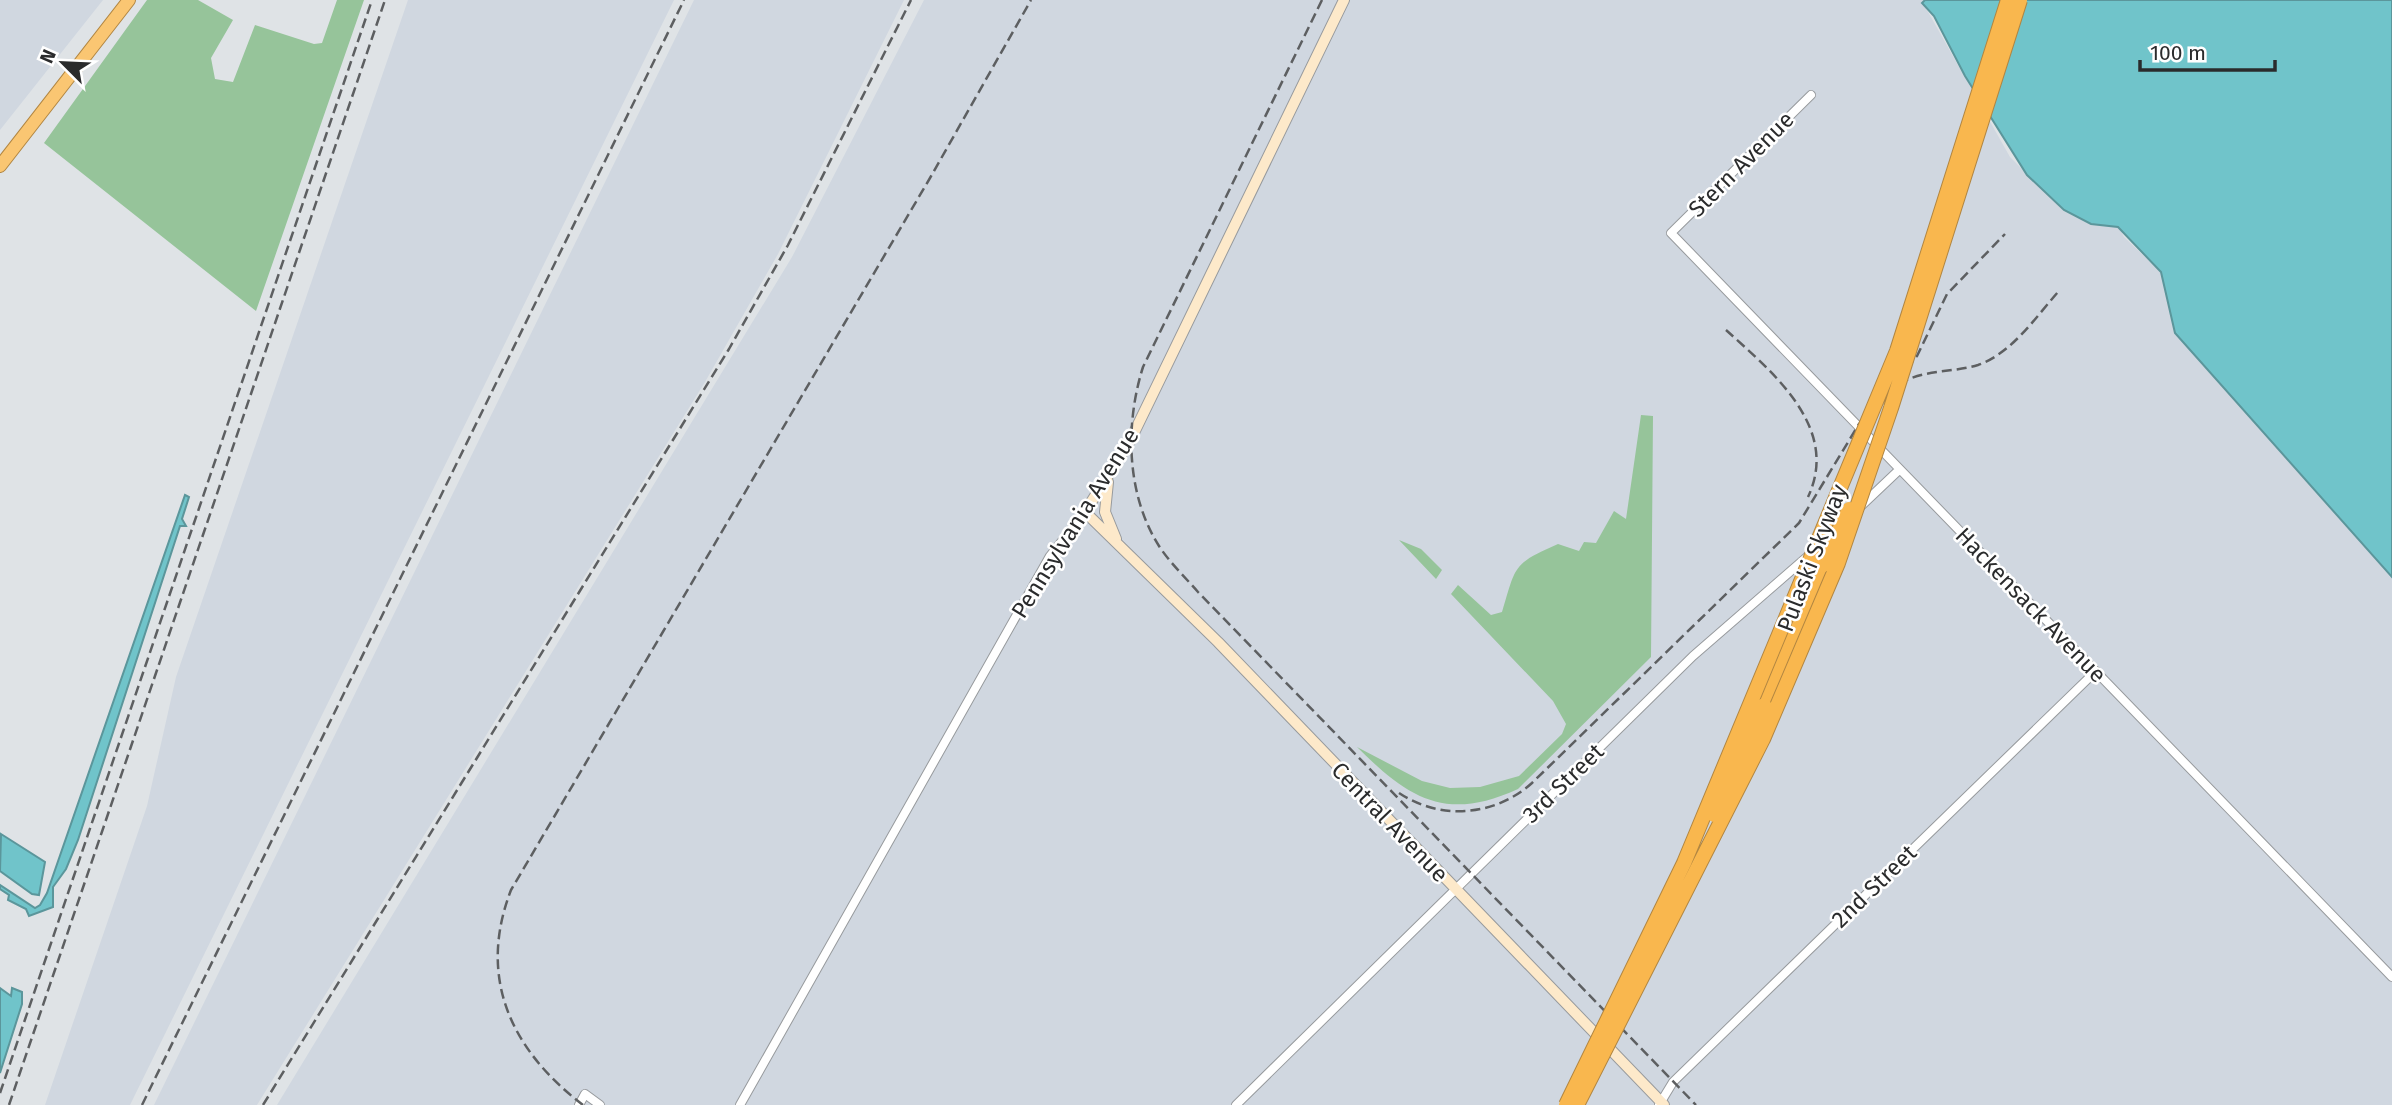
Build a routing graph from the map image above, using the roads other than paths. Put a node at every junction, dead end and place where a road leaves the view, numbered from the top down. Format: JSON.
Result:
{"nodes":[{"id":1,"x":130,"y":0,"type":"edge"},
{"id":2,"x":1344,"y":0,"type":"edge"},
{"id":3,"x":2008,"y":0,"type":"edge"},
{"id":4,"x":2020,"y":0,"type":"edge"},
{"id":5,"x":1811,"y":95,"type":"dead end"},
{"id":6,"x":0,"y":166,"type":"edge"},
{"id":7,"x":1671,"y":233,"type":"joint"},
{"id":8,"x":1891,"y":408,"type":"junction"},
{"id":9,"x":1870,"y":417,"type":"junction"},
{"id":10,"x":1899,"y":470,"type":"junction"},
{"id":11,"x":1111,"y":472,"type":"junction"},
{"id":12,"x":1084,"y":512,"type":"junction"},
{"id":13,"x":1116,"y":539,"type":"junction"},
{"id":14,"x":1822,"y":566,"type":"junction"},
{"id":15,"x":2095,"y":671,"type":"junction"},
{"id":16,"x":1455,"y":889,"type":"junction"},
{"id":17,"x":2392,"y":977,"type":"edge"},
{"id":18,"x":1241,"y":1103,"type":"edge"},
{"id":19,"x":1661,"y":1104,"type":"edge"},
{"id":20,"x":579,"y":1105,"type":"edge"},
{"id":21,"x":600,"y":1105,"type":"edge"},
{"id":22,"x":740,"y":1105,"type":"edge"},
{"id":23,"x":1566,"y":1105,"type":"edge"},
{"id":24,"x":1572,"y":1105,"type":"edge"},
{"id":25,"x":1577,"y":1105,"type":"edge"}],
"edges":[{"from":1,"to":6,"type":"highway"},
{"from":2,"to":11,"type":"main road","name":"Pennsylvania Avenue"},
{"from":3,"to":9,"type":"highway","name":"Pulaski Skyway","bridge":true},
{"from":4,"to":8,"type":"highway","name":"Pulaski Skyway","bridge":true},
{"from":5,"to":7,"type":"street","name":"Stern Avenue"},
{"from":7,"to":10,"type":"street","name":"Hackensack Avenue"},
{"from":8,"to":14,"type":"highway","bridge":true},
{"from":8,"to":25,"type":"highway","name":"Pulaski Skyway","bridge":true},
{"from":9,"to":14,"type":"highway","bridge":true},
{"from":9,"to":23,"type":"highway","name":"Pulaski Skyway","bridge":true},
{"from":10,"to":15,"type":"street","name":"Hackensack Avenue"},
{"from":10,"to":16,"type":"street","name":"3rd Street"},
{"from":11,"to":12,"type":"main road","name":"Pennsylvania Avenue"},
{"from":11,"to":13,"type":"main road","name":"Central Avenue"},
{"from":12,"to":13,"type":"main road","name":"Central Avenue"},
{"from":12,"to":22,"type":"street","name":"Pennsylvania Avenue"},
{"from":13,"to":16,"type":"main road","name":"Central Avenue"},
{"from":14,"to":24,"type":"highway","bridge":true},
{"from":15,"to":17,"type":"street","name":"Hackensack Avenue"},
{"from":15,"to":19,"type":"street","name":"2nd Street"},
{"from":16,"to":18,"type":"street","name":"3rd Street"},
{"from":16,"to":19,"type":"main road","name":"Central Avenue"},
{"from":20,"to":21,"type":"street"}]}
